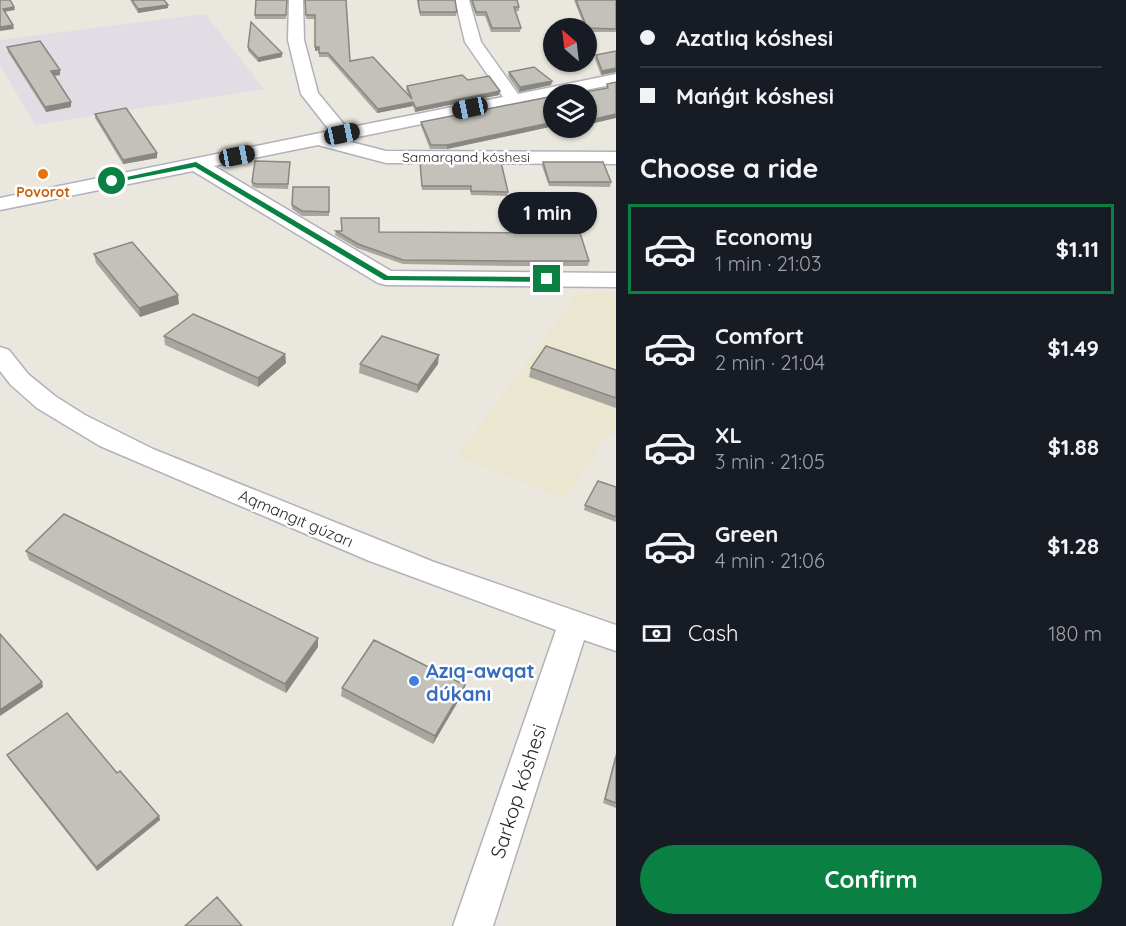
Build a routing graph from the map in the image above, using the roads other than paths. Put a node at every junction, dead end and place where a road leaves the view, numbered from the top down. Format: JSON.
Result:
{"nodes":[{"id":1,"x":296,"y":0,"type":"edge"},
{"id":2,"x":462,"y":0,"type":"edge"},
{"id":3,"x":616,"y":79,"type":"edge"},
{"id":4,"x":513,"y":99,"type":"junction"},
{"id":5,"x":342,"y":134,"type":"junction"},
{"id":6,"x":318,"y":140,"type":"junction"},
{"id":7,"x":616,"y":158,"type":"edge"},
{"id":8,"x":196,"y":164,"type":"junction"},
{"id":9,"x":0,"y":204,"type":"edge"},
{"id":10,"x":616,"y":280,"type":"edge"},
{"id":11,"x":0,"y":355,"type":"edge"},
{"id":12,"x":574,"y":623,"type":"junction"},
{"id":13,"x":616,"y":638,"type":"edge"},
{"id":14,"x":473,"y":926,"type":"edge"}],
"edges":[{"from":1,"to":5,"type":"street"},
{"from":2,"to":4,"type":"street"},
{"from":3,"to":4,"type":"street"},
{"from":4,"to":5,"type":"street"},
{"from":5,"to":6,"type":"street"},
{"from":6,"to":7,"type":"street","name":"Samarqand kóshesi"},
{"from":6,"to":8,"type":"street"},
{"from":8,"to":9,"type":"street"},
{"from":8,"to":10,"type":"street"},
{"from":11,"to":12,"type":"street","name":"Aqmangıt gúzarı"},
{"from":12,"to":13,"type":"street","name":"Aqmangıt gúzarı"},
{"from":12,"to":14,"type":"street","name":"Sarkop kóshesi"}]}
